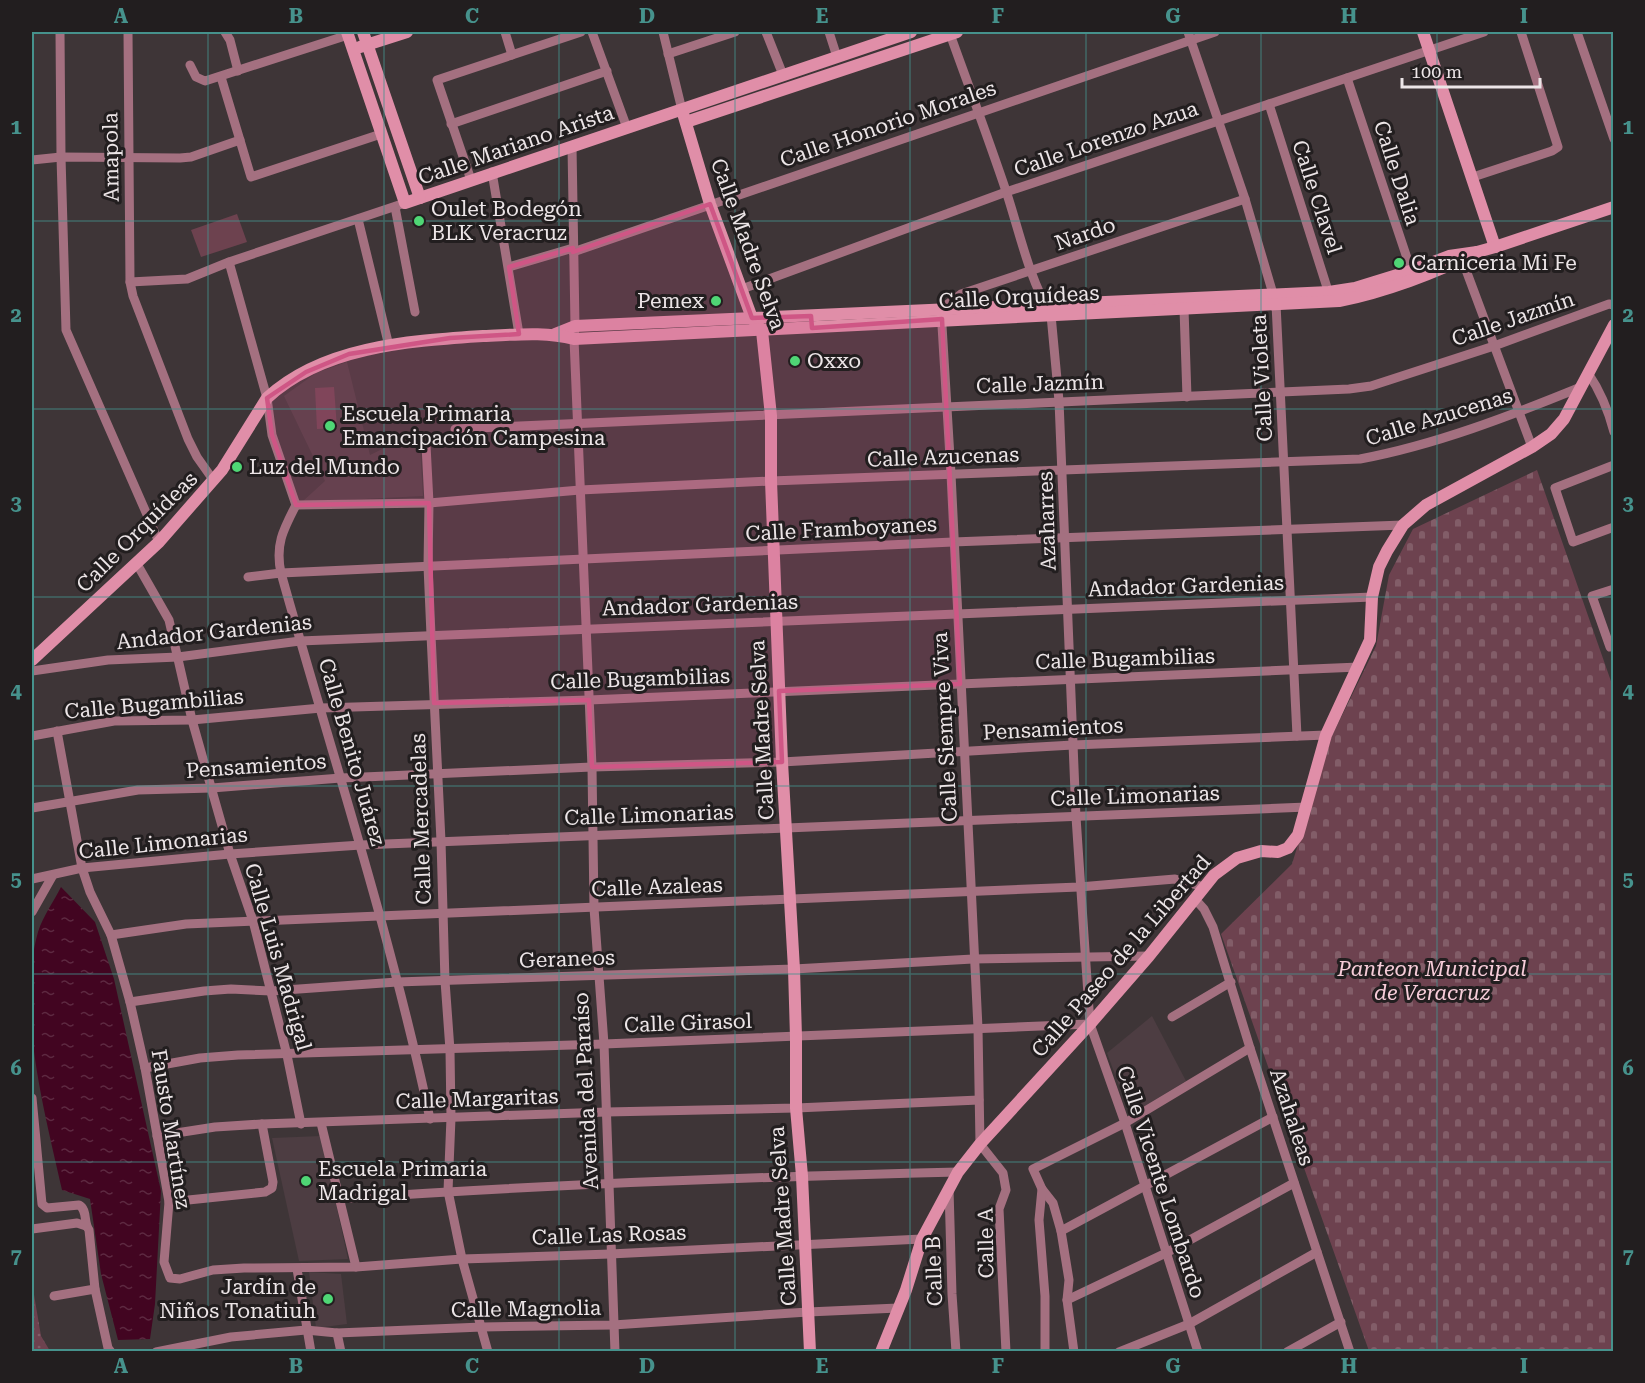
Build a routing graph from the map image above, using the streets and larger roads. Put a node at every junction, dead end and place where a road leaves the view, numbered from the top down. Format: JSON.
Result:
{"nodes":[{"id":1,"x":60,"y":32,"type":"edge"},
{"id":2,"x":128,"y":32,"type":"edge"},
{"id":3,"x":225,"y":32,"type":"edge"},
{"id":4,"x":354,"y":32,"type":"edge"},
{"id":5,"x":407,"y":32,"type":"edge"},
{"id":6,"x":505,"y":32,"type":"edge"},
{"id":7,"x":581,"y":32,"type":"edge"},
{"id":8,"x":592,"y":32,"type":"edge"},
{"id":9,"x":663,"y":32,"type":"edge"},
{"id":10,"x":735,"y":32,"type":"edge"},
{"id":11,"x":766,"y":32,"type":"edge"},
{"id":12,"x":829,"y":32,"type":"edge"},
{"id":13,"x":911,"y":32,"type":"edge"},
{"id":14,"x":1215,"y":32,"type":"edge"},
{"id":15,"x":1423,"y":32,"type":"edge"},
{"id":16,"x":1484,"y":32,"type":"edge"},
{"id":17,"x":1521,"y":32,"type":"edge"},
{"id":18,"x":1577,"y":32,"type":"edge"},
{"id":19,"x":954,"y":33,"type":"edge"},
{"id":20,"x":1189,"y":36,"type":"edge"},
{"id":21,"x":367,"y":45,"type":"junction"},
{"id":22,"x":1429,"y":49,"type":"junction"},
{"id":23,"x":353,"y":50,"type":"junction"},
{"id":24,"x":668,"y":54,"type":"junction"},
{"id":25,"x":512,"y":55,"type":"junction"},
{"id":26,"x":837,"y":57,"type":"junction"},
{"id":27,"x":190,"y":65,"type":"dead end"},
{"id":28,"x":238,"y":71,"type":"junction"},
{"id":29,"x":607,"y":71,"type":"junction"},
{"id":30,"x":783,"y":75,"type":"junction"},
{"id":31,"x":221,"y":77,"type":"junction"},
{"id":32,"x":1347,"y":78,"type":"junction"},
{"id":33,"x":1269,"y":104,"type":"junction"},
{"id":34,"x":977,"y":113,"type":"junction"},
{"id":35,"x":684,"y":116,"type":"junction"},
{"id":36,"x":1218,"y":120,"type":"junction"},
{"id":37,"x":451,"y":124,"type":"junction"},
{"id":38,"x":627,"y":128,"type":"junction"},
{"id":39,"x":381,"y":134,"type":"junction"},
{"id":40,"x":1614,"y":139,"type":"edge"},
{"id":41,"x":240,"y":140,"type":"junction"},
{"id":42,"x":572,"y":146,"type":"junction"},
{"id":43,"x":61,"y":157,"type":"junction"},
{"id":44,"x":130,"y":157,"type":"junction"},
{"id":45,"x":32,"y":160,"type":"edge"},
{"id":46,"x":492,"y":172,"type":"junction"},
{"id":47,"x":1473,"y":177,"type":"junction"},
{"id":48,"x":471,"y":180,"type":"junction"},
{"id":49,"x":1006,"y":192,"type":"junction"},
{"id":50,"x":420,"y":198,"type":"junction"},
{"id":51,"x":1245,"y":199,"type":"junction"},
{"id":52,"x":710,"y":204,"type":"junction"},
{"id":53,"x":400,"y":205,"type":"junction"},
{"id":54,"x":1614,"y":207,"type":"edge"},
{"id":55,"x":358,"y":219,"type":"junction"},
{"id":56,"x":1495,"y":247,"type":"junction"},
{"id":57,"x":573,"y":250,"type":"junction"},
{"id":58,"x":1461,"y":257,"type":"junction"},
{"id":59,"x":230,"y":262,"type":"junction"},
{"id":60,"x":509,"y":267,"type":"junction"},
{"id":61,"x":1032,"y":271,"type":"junction"},
{"id":62,"x":1412,"y":275,"type":"junction"},
{"id":63,"x":130,"y":282,"type":"junction"},
{"id":64,"x":742,"y":289,"type":"junction"},
{"id":65,"x":1330,"y":297,"type":"junction"},
{"id":66,"x":1275,"y":299,"type":"junction"},
{"id":67,"x":1614,"y":306,"type":"edge"},
{"id":68,"x":1048,"y":309,"type":"junction"},
{"id":69,"x":1184,"y":309,"type":"junction"},
{"id":70,"x":415,"y":312,"type":"dead end"},
{"id":71,"x":941,"y":314,"type":"junction"},
{"id":72,"x":752,"y":318,"type":"junction"},
{"id":73,"x":812,"y":322,"type":"junction"},
{"id":74,"x":1614,"y":325,"type":"edge"},
{"id":75,"x":762,"y":330,"type":"junction"},
{"id":76,"x":574,"y":332,"type":"junction"},
{"id":77,"x":519,"y":334,"type":"junction"},
{"id":78,"x":389,"y":346,"type":"junction"},
{"id":79,"x":1494,"y":346,"type":"junction"},
{"id":80,"x":1588,"y":374,"type":"junction"},
{"id":81,"x":1581,"y":387,"type":"junction"},
{"id":82,"x":1281,"y":393,"type":"junction"},
{"id":83,"x":1187,"y":397,"type":"junction"},
{"id":84,"x":267,"y":398,"type":"junction"},
{"id":85,"x":1059,"y":401,"type":"junction"},
{"id":86,"x":947,"y":406,"type":"junction"},
{"id":87,"x":1519,"y":412,"type":"junction"},
{"id":88,"x":771,"y":416,"type":"junction"},
{"id":89,"x":577,"y":423,"type":"junction"},
{"id":90,"x":455,"y":429,"type":"dead end"},
{"id":91,"x":1614,"y":432,"type":"edge"},
{"id":92,"x":426,"y":445,"type":"dead end"},
{"id":93,"x":1532,"y":447,"type":"junction"},
{"id":94,"x":1284,"y":463,"type":"junction"},
{"id":95,"x":1614,"y":465,"type":"edge"},
{"id":96,"x":1063,"y":470,"type":"junction"},
{"id":97,"x":951,"y":474,"type":"junction"},
{"id":98,"x":214,"y":481,"type":"junction"},
{"id":99,"x":771,"y":481,"type":"junction"},
{"id":100,"x":580,"y":490,"type":"junction"},
{"id":101,"x":429,"y":503,"type":"junction"},
{"id":102,"x":296,"y":506,"type":"junction"},
{"id":103,"x":1403,"y":525,"type":"junction"},
{"id":104,"x":1614,"y":527,"type":"edge"},
{"id":105,"x":1287,"y":531,"type":"junction"},
{"id":106,"x":1065,"y":538,"type":"junction"},
{"id":107,"x":159,"y":542,"type":"junction"},
{"id":108,"x":953,"y":542,"type":"junction"},
{"id":109,"x":774,"y":550,"type":"junction"},
{"id":110,"x":582,"y":559,"type":"junction"},
{"id":111,"x":137,"y":564,"type":"junction"},
{"id":112,"x":428,"y":566,"type":"junction"},
{"id":113,"x":281,"y":573,"type":"junction"},
{"id":114,"x":248,"y":577,"type":"dead end"},
{"id":115,"x":1614,"y":589,"type":"edge"},
{"id":116,"x":1372,"y":597,"type":"junction"},
{"id":117,"x":1290,"y":599,"type":"junction"},
{"id":118,"x":1068,"y":609,"type":"junction"},
{"id":119,"x":957,"y":615,"type":"junction"},
{"id":120,"x":776,"y":620,"type":"junction"},
{"id":121,"x":586,"y":627,"type":"junction"},
{"id":122,"x":431,"y":635,"type":"junction"},
{"id":123,"x":300,"y":640,"type":"junction"},
{"id":124,"x":1612,"y":647,"type":"edge"},
{"id":125,"x":178,"y":657,"type":"junction"},
{"id":126,"x":32,"y":660,"type":"edge"},
{"id":127,"x":1359,"y":667,"type":"junction"},
{"id":128,"x":1294,"y":670,"type":"junction"},
{"id":129,"x":32,"y":671,"type":"edge"},
{"id":130,"x":1071,"y":680,"type":"junction"},
{"id":131,"x":960,"y":684,"type":"junction"},
{"id":132,"x":779,"y":691,"type":"junction"},
{"id":133,"x":589,"y":699,"type":"junction"},
{"id":134,"x":434,"y":703,"type":"junction"},
{"id":135,"x":321,"y":708,"type":"junction"},
{"id":136,"x":192,"y":720,"type":"junction"},
{"id":137,"x":57,"y":731,"type":"junction"},
{"id":138,"x":1326,"y":735,"type":"junction"},
{"id":139,"x":32,"y":736,"type":"edge"},
{"id":140,"x":1297,"y":736,"type":"junction"},
{"id":141,"x":1073,"y":746,"type":"junction"},
{"id":142,"x":964,"y":752,"type":"junction"},
{"id":143,"x":782,"y":762,"type":"junction"},
{"id":144,"x":592,"y":767,"type":"junction"},
{"id":145,"x":437,"y":773,"type":"junction"},
{"id":146,"x":341,"y":778,"type":"junction"},
{"id":147,"x":212,"y":788,"type":"junction"},
{"id":148,"x":69,"y":802,"type":"junction"},
{"id":149,"x":1307,"y":807,"type":"junction"},
{"id":150,"x":32,"y":808,"type":"edge"},
{"id":151,"x":1076,"y":817,"type":"junction"},
{"id":152,"x":968,"y":821,"type":"junction"},
{"id":153,"x":786,"y":827,"type":"junction"},
{"id":154,"x":591,"y":836,"type":"junction"},
{"id":155,"x":441,"y":841,"type":"junction"},
{"id":156,"x":361,"y":845,"type":"junction"},
{"id":157,"x":230,"y":854,"type":"junction"},
{"id":158,"x":82,"y":868,"type":"junction"},
{"id":159,"x":53,"y":875,"type":"junction"},
{"id":160,"x":32,"y":879,"type":"edge"},
{"id":161,"x":1080,"y":887,"type":"junction"},
{"id":162,"x":1204,"y":887,"type":"junction"},
{"id":163,"x":970,"y":891,"type":"junction"},
{"id":164,"x":1194,"y":898,"type":"junction"},
{"id":165,"x":790,"y":900,"type":"junction"},
{"id":166,"x":594,"y":908,"type":"junction"},
{"id":167,"x":32,"y":912,"type":"edge"},
{"id":168,"x":442,"y":913,"type":"junction"},
{"id":169,"x":378,"y":915,"type":"junction"},
{"id":170,"x":253,"y":921,"type":"junction"},
{"id":171,"x":111,"y":935,"type":"junction"},
{"id":172,"x":1149,"y":956,"type":"junction"},
{"id":173,"x":1085,"y":958,"type":"junction"},
{"id":174,"x":973,"y":959,"type":"junction"},
{"id":175,"x":794,"y":969,"type":"junction"},
{"id":176,"x":598,"y":976,"type":"junction"},
{"id":177,"x":445,"y":981,"type":"junction"},
{"id":178,"x":397,"y":982,"type":"junction"},
{"id":179,"x":1231,"y":982,"type":"junction"},
{"id":180,"x":271,"y":991,"type":"junction"},
{"id":181,"x":130,"y":1002,"type":"junction"},
{"id":182,"x":1172,"y":1017,"type":"dead end"},
{"id":183,"x":1090,"y":1024,"type":"junction"},
{"id":184,"x":978,"y":1028,"type":"junction"},
{"id":185,"x":796,"y":1037,"type":"junction"},
{"id":186,"x":604,"y":1044,"type":"junction"},
{"id":187,"x":1250,"y":1048,"type":"junction"},
{"id":188,"x":415,"y":1050,"type":"junction"},
{"id":189,"x":450,"y":1050,"type":"junction"},
{"id":190,"x":287,"y":1055,"type":"junction"},
{"id":191,"x":145,"y":1068,"type":"junction"},
{"id":192,"x":32,"y":1098,"type":"edge"},
{"id":193,"x":979,"y":1100,"type":"junction"},
{"id":194,"x":796,"y":1108,"type":"junction"},
{"id":195,"x":606,"y":1112,"type":"junction"},
{"id":196,"x":451,"y":1118,"type":"junction"},
{"id":197,"x":1273,"y":1118,"type":"junction"},
{"id":198,"x":430,"y":1119,"type":"junction"},
{"id":199,"x":321,"y":1123,"type":"junction"},
{"id":200,"x":1125,"y":1123,"type":"junction"},
{"id":201,"x":262,"y":1124,"type":"junction"},
{"id":202,"x":301,"y":1124,"type":"junction"},
{"id":203,"x":157,"y":1136,"type":"junction"},
{"id":204,"x":980,"y":1144,"type":"junction"},
{"id":205,"x":958,"y":1172,"type":"junction"},
{"id":206,"x":802,"y":1176,"type":"junction"},
{"id":207,"x":609,"y":1183,"type":"junction"},
{"id":208,"x":1294,"y":1183,"type":"junction"},
{"id":209,"x":1145,"y":1187,"type":"junction"},
{"id":210,"x":950,"y":1189,"type":"junction"},
{"id":211,"x":1042,"y":1189,"type":"junction"},
{"id":212,"x":448,"y":1191,"type":"junction"},
{"id":213,"x":339,"y":1199,"type":"junction"},
{"id":214,"x":169,"y":1202,"type":"junction"},
{"id":215,"x":86,"y":1226,"type":"junction"},
{"id":216,"x":32,"y":1229,"type":"edge"},
{"id":217,"x":1061,"y":1231,"type":"junction"},
{"id":218,"x":922,"y":1239,"type":"junction"},
{"id":219,"x":806,"y":1244,"type":"junction"},
{"id":220,"x":1317,"y":1252,"type":"junction"},
{"id":221,"x":1166,"y":1253,"type":"junction"},
{"id":222,"x":610,"y":1254,"type":"junction"},
{"id":223,"x":462,"y":1259,"type":"junction"},
{"id":224,"x":356,"y":1267,"type":"junction"},
{"id":225,"x":297,"y":1269,"type":"junction"},
{"id":226,"x":94,"y":1288,"type":"junction"},
{"id":227,"x":54,"y":1296,"type":"dead end"},
{"id":228,"x":1067,"y":1300,"type":"junction"},
{"id":229,"x":898,"y":1308,"type":"junction"},
{"id":230,"x":808,"y":1312,"type":"junction"},
{"id":231,"x":1341,"y":1322,"type":"junction"},
{"id":232,"x":1189,"y":1324,"type":"junction"},
{"id":233,"x":613,"y":1325,"type":"junction"},
{"id":234,"x":482,"y":1327,"type":"junction"},
{"id":235,"x":306,"y":1330,"type":"junction"},
{"id":236,"x":337,"y":1333,"type":"junction"},
{"id":237,"x":156,"y":1351,"type":"edge"},
{"id":238,"x":111,"y":1352,"type":"edge"},
{"id":239,"x":311,"y":1352,"type":"edge"},
{"id":240,"x":341,"y":1352,"type":"edge"},
{"id":241,"x":488,"y":1352,"type":"edge"},
{"id":242,"x":615,"y":1352,"type":"edge"},
{"id":243,"x":810,"y":1352,"type":"edge"},
{"id":244,"x":881,"y":1352,"type":"edge"},
{"id":245,"x":956,"y":1352,"type":"edge"},
{"id":246,"x":1006,"y":1352,"type":"edge"},
{"id":247,"x":1045,"y":1352,"type":"edge"},
{"id":248,"x":1074,"y":1352,"type":"edge"},
{"id":249,"x":1119,"y":1352,"type":"edge"},
{"id":250,"x":1198,"y":1352,"type":"edge"},
{"id":251,"x":1287,"y":1352,"type":"edge"},
{"id":252,"x":1350,"y":1352,"type":"edge"}],
"edges":[{"from":1,"to":43,"type":"street"},
{"from":2,"to":44,"type":"street","name":"Amapola"},
{"from":3,"to":28,"type":"street"},
{"from":4,"to":21,"type":"street"},
{"from":4,"to":23,"type":"street"},
{"from":4,"to":28,"type":"street"},
{"from":5,"to":21,"type":"street"},
{"from":6,"to":25,"type":"street"},
{"from":7,"to":25,"type":"street"},
{"from":8,"to":29,"type":"street"},
{"from":9,"to":24,"type":"street"},
{"from":10,"to":24,"type":"street"},
{"from":11,"to":30,"type":"street"},
{"from":12,"to":26,"type":"street"},
{"from":13,"to":26,"type":"street","name":"Calle Mariano Arista"},
{"from":14,"to":20,"type":"street","name":"Calle Honorio Morales"},
{"from":15,"to":22,"type":"street"},
{"from":16,"to":22,"type":"street","name":"Calle Lorenzo Azua"},
{"from":17,"to":47,"type":"street"},
{"from":18,"to":40,"type":"street"},
{"from":19,"to":34,"type":"street","name":"Azaharres"},
{"from":19,"to":35,"type":"street","name":"Calle Mariano Arista"},
{"from":20,"to":34,"type":"street","name":"Calle Honorio Morales"},
{"from":20,"to":36,"type":"street","name":"Calle Violeta"},
{"from":21,"to":23,"type":"street"},
{"from":21,"to":50,"type":"street"},
{"from":22,"to":32,"type":"street","name":"Calle Lorenzo Azua"},
{"from":22,"to":47,"type":"street"},
{"from":23,"to":39,"type":"street"},
{"from":24,"to":35,"type":"street"},
{"from":25,"to":37,"type":"street"},
{"from":26,"to":30,"type":"street","name":"Calle Mariano Arista"},
{"from":27,"to":31,"type":"street"},
{"from":28,"to":31,"type":"street"},
{"from":29,"to":37,"type":"street"},
{"from":29,"to":38,"type":"street"},
{"from":30,"to":35,"type":"street","name":"Calle Mariano Arista"},
{"from":31,"to":41,"type":"street"},
{"from":32,"to":33,"type":"street","name":"Calle Lorenzo Azua"},
{"from":32,"to":62,"type":"street","name":"Calle Dalia"},
{"from":33,"to":36,"type":"street","name":"Calle Lorenzo Azua"},
{"from":33,"to":65,"type":"street","name":"Calle Clavel"},
{"from":34,"to":49,"type":"street","name":"Azaharres"},
{"from":34,"to":52,"type":"street","name":"Calle Honorio Morales"},
{"from":35,"to":38,"type":"street","name":"Calle Mariano Arista"},
{"from":35,"to":52,"type":"street","name":"Calle Madre Selva"},
{"from":36,"to":49,"type":"street","name":"Calle Lorenzo Azua"},
{"from":36,"to":51,"type":"street","name":"Calle Violeta"},
{"from":37,"to":48,"type":"street"},
{"from":38,"to":42,"type":"street","name":"Calle Mariano Arista"},
{"from":39,"to":41,"type":"street"},
{"from":39,"to":53,"type":"street"},
{"from":41,"to":44,"type":"street"},
{"from":42,"to":46,"type":"street","name":"Calle Mariano Arista"},
{"from":42,"to":57,"type":"street","name":"Avenida del Paraíso"},
{"from":43,"to":44,"type":"street"},
{"from":43,"to":45,"type":"street"},
{"from":43,"to":107,"type":"street"},
{"from":44,"to":63,"type":"street","name":"Amapola"},
{"from":46,"to":48,"type":"street","name":"Calle Mariano Arista"},
{"from":46,"to":60,"type":"street"},
{"from":47,"to":56,"type":"street"},
{"from":48,"to":50,"type":"street","name":"Calle Mariano Arista"},
{"from":49,"to":61,"type":"street","name":"Azaharres"},
{"from":49,"to":64,"type":"street","name":"Calle Lorenzo Azua"},
{"from":50,"to":53,"type":"street","name":"Calle Mariano Arista"},
{"from":51,"to":61,"type":"street","name":"Nardo"},
{"from":51,"to":66,"type":"street","name":"Calle Violeta"},
{"from":52,"to":57,"type":"street","name":"Calle Honorio Morales"},
{"from":52,"to":64,"type":"street","name":"Calle Madre Selva"},
{"from":53,"to":55,"type":"street","name":"Calle Mariano Arista"},
{"from":53,"to":70,"type":"street"},
{"from":54,"to":56,"type":"street","name":"Calle Orquídeas"},
{"from":55,"to":59,"type":"street","name":"Calle Mariano Arista"},
{"from":55,"to":78,"type":"street"},
{"from":56,"to":58,"type":"street","name":"Calle Orquídeas"},
{"from":57,"to":60,"type":"street","name":"Calle Honorio Morales"},
{"from":57,"to":76,"type":"street","name":"Avenida del Paraíso"},
{"from":58,"to":62,"type":"street","name":"Calle Orquídeas"},
{"from":58,"to":79,"type":"street"},
{"from":59,"to":63,"type":"street","name":"Calle Mariano Arista"},
{"from":59,"to":84,"type":"street"},
{"from":60,"to":77,"type":"street"},
{"from":61,"to":68,"type":"street","name":"Azaharres"},
{"from":61,"to":71,"type":"street","name":"Nardo"},
{"from":62,"to":65,"type":"street","name":"Calle Orquídeas"},
{"from":63,"to":98,"type":"street","name":"Amapola"},
{"from":64,"to":72,"type":"street","name":"Calle Madre Selva"},
{"from":65,"to":66,"type":"street","name":"Calle Orquídeas"},
{"from":66,"to":68,"type":"street","name":"Calle Orquídeas"},
{"from":66,"to":69,"type":"street","name":"Calle Orquídeas"},
{"from":66,"to":82,"type":"street","name":"Calle Violeta"},
{"from":67,"to":79,"type":"street","name":"Calle Jazmín"},
{"from":68,"to":69,"type":"street","name":"Calle Orquídeas"},
{"from":68,"to":71,"type":"street","name":"Calle Orquídeas"},
{"from":68,"to":85,"type":"street","name":"Azaharres"},
{"from":69,"to":83,"type":"street"},
{"from":71,"to":73,"type":"street","name":"Calle Orquídeas"},
{"from":71,"to":86,"type":"street","name":"Calle Siempre Viva"},
{"from":72,"to":73,"type":"street","name":"Calle Orquídeas"},
{"from":72,"to":75,"type":"street","name":"Calle Madre Selva"},
{"from":72,"to":76,"type":"street","name":"Calle Orquídeas"},
{"from":73,"to":75,"type":"street","name":"Calle Orquídeas"},
{"from":74,"to":80,"type":"street","name":"Calle Paseo de la Libertad"},
{"from":75,"to":76,"type":"street","name":"Calle Orquídeas"},
{"from":75,"to":88,"type":"street","name":"Calle Madre Selva"},
{"from":76,"to":77,"type":"street","name":"Calle Orquídeas"},
{"from":76,"to":89,"type":"street","name":"Avenida del Paraíso"},
{"from":77,"to":78,"type":"street","name":"Calle Orquídeas"},
{"from":78,"to":84,"type":"street","name":"Calle Orquídeas"},
{"from":79,"to":82,"type":"street","name":"Calle Jazmín"},
{"from":79,"to":87,"type":"street"},
{"from":80,"to":81,"type":"street","name":"Calle Paseo de la Libertad"},
{"from":80,"to":91,"type":"street"},
{"from":81,"to":87,"type":"street","name":"Calle Azucenas"},
{"from":81,"to":93,"type":"street","name":"Calle Paseo de la Libertad"},
{"from":82,"to":83,"type":"street","name":"Calle Jazmín"},
{"from":82,"to":94,"type":"street","name":"Calle Violeta"},
{"from":83,"to":85,"type":"street","name":"Calle Jazmín"},
{"from":84,"to":98,"type":"street","name":"Calle Orquídeas"},
{"from":84,"to":102,"type":"street"},
{"from":85,"to":86,"type":"street","name":"Calle Jazmín"},
{"from":85,"to":96,"type":"street","name":"Azaharres"},
{"from":86,"to":88,"type":"street","name":"Calle Jazmín"},
{"from":86,"to":97,"type":"street","name":"Calle Siempre Viva"},
{"from":87,"to":93,"type":"street"},
{"from":87,"to":94,"type":"street","name":"Calle Azucenas"},
{"from":88,"to":89,"type":"street","name":"Calle Jazmín"},
{"from":88,"to":99,"type":"street","name":"Calle Madre Selva"},
{"from":89,"to":90,"type":"street","name":"Calle Jazmín"},
{"from":89,"to":100,"type":"street","name":"Avenida del Paraíso"},
{"from":92,"to":101,"type":"street","name":"Calle Mercadelas"},
{"from":93,"to":103,"type":"street","name":"Calle Paseo de la Libertad"},
{"from":94,"to":96,"type":"street","name":"Calle Azucenas"},
{"from":94,"to":105,"type":"street","name":"Calle Violeta"},
{"from":95,"to":104,"type":"street"},
{"from":96,"to":97,"type":"street","name":"Calle Azucenas"},
{"from":96,"to":106,"type":"street","name":"Azaharres"},
{"from":97,"to":99,"type":"street","name":"Calle Azucenas"},
{"from":97,"to":108,"type":"street","name":"Calle Siempre Viva"},
{"from":98,"to":107,"type":"street","name":"Calle Orquídeas"},
{"from":99,"to":100,"type":"street","name":"Calle Azucenas"},
{"from":99,"to":109,"type":"street","name":"Calle Madre Selva"},
{"from":100,"to":101,"type":"street","name":"Calle Azucenas"},
{"from":100,"to":110,"type":"street","name":"Avenida del Paraíso"},
{"from":101,"to":102,"type":"street","name":"Calle Azucenas"},
{"from":101,"to":112,"type":"street","name":"Calle Mercadelas"},
{"from":102,"to":113,"type":"street","name":"Calle Benito Juárez"},
{"from":103,"to":105,"type":"street","name":"Calle Framboyanes"},
{"from":103,"to":116,"type":"street","name":"Calle Paseo de la Libertad"},
{"from":105,"to":106,"type":"street","name":"Calle Framboyanes"},
{"from":105,"to":117,"type":"street","name":"Calle Violeta"},
{"from":106,"to":108,"type":"street","name":"Calle Framboyanes"},
{"from":106,"to":118,"type":"street","name":"Azaharres"},
{"from":107,"to":111,"type":"street","name":"Calle Orquídeas"},
{"from":108,"to":109,"type":"street","name":"Calle Framboyanes"},
{"from":108,"to":119,"type":"street","name":"Calle Siempre Viva"},
{"from":109,"to":110,"type":"street","name":"Calle Framboyanes"},
{"from":109,"to":120,"type":"street","name":"Calle Madre Selva"},
{"from":110,"to":112,"type":"street","name":"Calle Framboyanes"},
{"from":110,"to":121,"type":"street","name":"Avenida del Paraíso"},
{"from":111,"to":125,"type":"street","name":"Calle Luis Madrigal"},
{"from":111,"to":126,"type":"street","name":"Calle Orquídeas"},
{"from":112,"to":113,"type":"street","name":"Calle Framboyanes"},
{"from":112,"to":122,"type":"street","name":"Calle Mercadelas"},
{"from":113,"to":114,"type":"street","name":"Calle Framboyanes"},
{"from":113,"to":123,"type":"street","name":"Calle Benito Juárez"},
{"from":115,"to":124,"type":"street"},
{"from":116,"to":117,"type":"street","name":"Andador Gardenias"},
{"from":116,"to":127,"type":"street","name":"Calle Paseo de la Libertad"},
{"from":117,"to":118,"type":"street","name":"Andador Gardenias"},
{"from":117,"to":128,"type":"street","name":"Calle Violeta"},
{"from":118,"to":119,"type":"street","name":"Andador Gardenias"},
{"from":118,"to":130,"type":"street","name":"Azaharres"},
{"from":119,"to":120,"type":"street","name":"Andador Gardenias"},
{"from":119,"to":131,"type":"street","name":"Calle Siempre Viva"},
{"from":120,"to":121,"type":"street","name":"Andador Gardenias"},
{"from":120,"to":132,"type":"street","name":"Calle Madre Selva"},
{"from":121,"to":122,"type":"street","name":"Andador Gardenias"},
{"from":121,"to":133,"type":"street","name":"Avenida del Paraíso"},
{"from":122,"to":123,"type":"street","name":"Andador Gardenias"},
{"from":122,"to":134,"type":"street","name":"Calle Mercadelas"},
{"from":123,"to":125,"type":"street","name":"Andador Gardenias"},
{"from":123,"to":135,"type":"street","name":"Calle Benito Juárez"},
{"from":125,"to":129,"type":"street","name":"Andador Gardenias"},
{"from":125,"to":136,"type":"street","name":"Calle Luis Madrigal"},
{"from":127,"to":128,"type":"street","name":"Calle Bugambilias"},
{"from":127,"to":138,"type":"street","name":"Calle Paseo de la Libertad"},
{"from":128,"to":130,"type":"street","name":"Calle Bugambilias"},
{"from":128,"to":140,"type":"street","name":"Calle Violeta"},
{"from":130,"to":131,"type":"street","name":"Calle Bugambilias"},
{"from":130,"to":141,"type":"street","name":"Azaharres"},
{"from":131,"to":132,"type":"street","name":"Calle Bugambilias"},
{"from":131,"to":142,"type":"street","name":"Calle Siempre Viva"},
{"from":132,"to":133,"type":"street","name":"Calle Bugambilias"},
{"from":132,"to":143,"type":"street","name":"Calle Madre Selva"},
{"from":133,"to":134,"type":"street","name":"Calle Bugambilias"},
{"from":133,"to":144,"type":"street","name":"Avenida del Paraíso"},
{"from":134,"to":135,"type":"street","name":"Calle Bugambilias"},
{"from":134,"to":145,"type":"street","name":"Calle Mercadelas"},
{"from":135,"to":136,"type":"street","name":"Calle Bugambilias"},
{"from":135,"to":146,"type":"street","name":"Calle Benito Juárez"},
{"from":136,"to":137,"type":"street","name":"Calle Bugambilias"},
{"from":136,"to":147,"type":"street","name":"Calle Luis Madrigal"},
{"from":137,"to":139,"type":"street","name":"Calle Bugambilias"},
{"from":137,"to":148,"type":"street"},
{"from":138,"to":140,"type":"street","name":"Pensamientos"},
{"from":138,"to":149,"type":"street","name":"Calle Paseo de la Libertad"},
{"from":140,"to":141,"type":"street","name":"Pensamientos"},
{"from":141,"to":142,"type":"street","name":"Pensamientos"},
{"from":141,"to":151,"type":"street","name":"Azaharres"},
{"from":142,"to":143,"type":"street","name":"Pensamientos"},
{"from":142,"to":152,"type":"street","name":"Calle Siempre Viva"},
{"from":143,"to":144,"type":"street","name":"Pensamientos"},
{"from":143,"to":153,"type":"street","name":"Calle Madre Selva"},
{"from":144,"to":145,"type":"street","name":"Pensamientos"},
{"from":144,"to":154,"type":"street","name":"Avenida del Paraíso"},
{"from":145,"to":146,"type":"street","name":"Pensamientos"},
{"from":145,"to":155,"type":"street","name":"Calle Mercadelas"},
{"from":146,"to":147,"type":"street","name":"Pensamientos"},
{"from":146,"to":156,"type":"street","name":"Calle Benito Juárez"},
{"from":147,"to":148,"type":"street","name":"Pensamientos"},
{"from":147,"to":157,"type":"street","name":"Calle Luis Madrigal"},
{"from":148,"to":150,"type":"street","name":"Pensamientos"},
{"from":148,"to":158,"type":"street"},
{"from":149,"to":151,"type":"street","name":"Calle Limonarias"},
{"from":149,"to":162,"type":"street","name":"Calle Paseo de la Libertad"},
{"from":151,"to":152,"type":"street","name":"Calle Limonarias"},
{"from":151,"to":161,"type":"street","name":"Azaharres"},
{"from":152,"to":153,"type":"street","name":"Calle Limonarias"},
{"from":152,"to":163,"type":"street","name":"Calle Siempre Viva"},
{"from":153,"to":154,"type":"street","name":"Calle Limonarias"},
{"from":153,"to":165,"type":"street","name":"Calle Madre Selva"},
{"from":154,"to":155,"type":"street","name":"Calle Limonarias"},
{"from":154,"to":166,"type":"street","name":"Avenida del Paraíso"},
{"from":155,"to":156,"type":"street","name":"Calle Limonarias"},
{"from":155,"to":168,"type":"street","name":"Calle Mercadelas"},
{"from":156,"to":157,"type":"street","name":"Calle Limonarias"},
{"from":156,"to":169,"type":"street","name":"Calle Benito Juárez"},
{"from":157,"to":158,"type":"street","name":"Calle Limonarias"},
{"from":157,"to":170,"type":"street","name":"Calle Luis Madrigal"},
{"from":158,"to":159,"type":"street","name":"Calle Limonarias"},
{"from":158,"to":171,"type":"street"},
{"from":159,"to":160,"type":"street","name":"Calle Limonarias"},
{"from":159,"to":167,"type":"street"},
{"from":161,"to":162,"type":"street","name":"Calle Azaleas"},
{"from":161,"to":163,"type":"street","name":"Calle Azaleas"},
{"from":161,"to":173,"type":"street","name":"Azaharres"},
{"from":162,"to":164,"type":"street","name":"Calle Paseo de la Libertad"},
{"from":163,"to":165,"type":"street","name":"Calle Azaleas"},
{"from":163,"to":174,"type":"street","name":"Calle Siempre Viva"},
{"from":164,"to":172,"type":"street","name":"Calle Paseo de la Libertad"},
{"from":164,"to":179,"type":"street","name":"Azahaleas"},
{"from":165,"to":166,"type":"street","name":"Calle Azaleas"},
{"from":165,"to":175,"type":"street","name":"Calle Madre Selva"},
{"from":166,"to":168,"type":"street","name":"Calle Azaleas"},
{"from":166,"to":176,"type":"street","name":"Avenida del Paraíso"},
{"from":168,"to":169,"type":"street","name":"Calle Azaleas"},
{"from":168,"to":177,"type":"street","name":"Calle Mercadelas"},
{"from":169,"to":170,"type":"street","name":"Calle Azaleas"},
{"from":169,"to":178,"type":"street","name":"Calle Benito Juárez"},
{"from":170,"to":171,"type":"street","name":"Calle Azaleas"},
{"from":170,"to":180,"type":"street","name":"Calle Luis Madrigal"},
{"from":171,"to":181,"type":"street"},
{"from":172,"to":173,"type":"street","name":"Geraneos"},
{"from":172,"to":183,"type":"street","name":"Calle Paseo de la Libertad"},
{"from":173,"to":174,"type":"street","name":"Geraneos"},
{"from":173,"to":183,"type":"street","name":"Azaharres"},
{"from":174,"to":175,"type":"street","name":"Geraneos"},
{"from":174,"to":184,"type":"street","name":"Calle Siempre Viva"},
{"from":175,"to":176,"type":"street","name":"Geraneos"},
{"from":175,"to":185,"type":"street","name":"Calle Madre Selva"},
{"from":176,"to":177,"type":"street","name":"Geraneos"},
{"from":176,"to":186,"type":"street","name":"Avenida del Paraíso"},
{"from":177,"to":178,"type":"street","name":"Geraneos"},
{"from":177,"to":189,"type":"street","name":"Calle Mercadelas"},
{"from":178,"to":180,"type":"street","name":"Geraneos"},
{"from":178,"to":188,"type":"street","name":"Calle Benito Juárez"},
{"from":179,"to":182,"type":"street"},
{"from":179,"to":187,"type":"street","name":"Azahaleas"},
{"from":180,"to":181,"type":"street","name":"Geraneos"},
{"from":180,"to":190,"type":"street","name":"Calle Luis Madrigal"},
{"from":181,"to":191,"type":"street","name":"Fausto Martínez"},
{"from":183,"to":184,"type":"street","name":"Calle Girasol"},
{"from":183,"to":200,"type":"street","name":"Calle Vicente Lombardo"},
{"from":183,"to":204,"type":"street","name":"Calle Paseo de la Libertad"},
{"from":184,"to":185,"type":"street","name":"Calle Girasol"},
{"from":184,"to":193,"type":"street","name":"Calle Siempre Viva"},
{"from":185,"to":186,"type":"street","name":"Calle Girasol"},
{"from":185,"to":194,"type":"street","name":"Calle Madre Selva"},
{"from":186,"to":189,"type":"street","name":"Calle Girasol"},
{"from":186,"to":195,"type":"street","name":"Avenida del Paraíso"},
{"from":187,"to":197,"type":"street","name":"Azahaleas"},
{"from":187,"to":200,"type":"street"},
{"from":188,"to":189,"type":"street","name":"Calle Girasol"},
{"from":188,"to":190,"type":"street","name":"Calle Girasol"},
{"from":188,"to":198,"type":"street","name":"Calle Benito Juárez"},
{"from":189,"to":196,"type":"street","name":"Calle Mercadelas"},
{"from":190,"to":191,"type":"street","name":"Calle Girasol"},
{"from":190,"to":202,"type":"street","name":"Calle Luis Madrigal"},
{"from":191,"to":203,"type":"street","name":"Fausto Martínez"},
{"from":192,"to":215,"type":"street"},
{"from":193,"to":194,"type":"street","name":"Calle Margaritas"},
{"from":193,"to":204,"type":"street","name":"Calle Siempre Viva"},
{"from":194,"to":195,"type":"street","name":"Calle Margaritas"},
{"from":194,"to":206,"type":"street","name":"Calle Madre Selva"},
{"from":195,"to":196,"type":"street","name":"Calle Margaritas"},
{"from":195,"to":207,"type":"street","name":"Avenida del Paraíso"},
{"from":196,"to":198,"type":"street","name":"Calle Margaritas"},
{"from":196,"to":212,"type":"street","name":"Calle Mercadelas"},
{"from":197,"to":208,"type":"street","name":"Azahaleas"},
{"from":197,"to":209,"type":"street"},
{"from":198,"to":199,"type":"street","name":"Calle Margaritas"},
{"from":199,"to":202,"type":"street","name":"Calle Margaritas"},
{"from":199,"to":213,"type":"street"},
{"from":200,"to":209,"type":"street","name":"Calle Vicente Lombardo"},
{"from":200,"to":211,"type":"street"},
{"from":201,"to":202,"type":"street","name":"Calle Margaritas"},
{"from":201,"to":203,"type":"street","name":"Calle Margaritas"},
{"from":201,"to":214,"type":"street"},
{"from":203,"to":214,"type":"street","name":"Fausto Martínez"},
{"from":204,"to":205,"type":"street"},
{"from":204,"to":246,"type":"street","name":"Calle A"},
{"from":205,"to":206,"type":"street"},
{"from":205,"to":210,"type":"street"},
{"from":206,"to":207,"type":"street"},
{"from":206,"to":219,"type":"street","name":"Calle Madre Selva"},
{"from":207,"to":212,"type":"street"},
{"from":207,"to":222,"type":"street","name":"Avenida del Paraíso"},
{"from":208,"to":220,"type":"street","name":"Azahaleas"},
{"from":208,"to":221,"type":"street"},
{"from":209,"to":217,"type":"street"},
{"from":209,"to":221,"type":"street","name":"Calle Vicente Lombardo"},
{"from":210,"to":218,"type":"street"},
{"from":210,"to":245,"type":"street","name":"Calle B"},
{"from":211,"to":217,"type":"street"},
{"from":211,"to":247,"type":"street"},
{"from":212,"to":213,"type":"street"},
{"from":212,"to":223,"type":"street","name":"Calle Mercadelas"},
{"from":213,"to":224,"type":"street"},
{"from":214,"to":225,"type":"street","name":"Fausto Martínez"},
{"from":215,"to":216,"type":"street"},
{"from":215,"to":226,"type":"street"},
{"from":217,"to":228,"type":"street"},
{"from":218,"to":219,"type":"street","name":"Calle Las Rosas"},
{"from":218,"to":229,"type":"street"},
{"from":219,"to":222,"type":"street","name":"Calle Las Rosas"},
{"from":219,"to":230,"type":"street","name":"Calle Madre Selva"},
{"from":220,"to":231,"type":"street","name":"Azahaleas"},
{"from":220,"to":232,"type":"street"},
{"from":221,"to":228,"type":"street"},
{"from":221,"to":232,"type":"street","name":"Calle Vicente Lombardo"},
{"from":222,"to":223,"type":"street","name":"Calle Las Rosas"},
{"from":222,"to":233,"type":"street","name":"Avenida del Paraíso"},
{"from":223,"to":224,"type":"street","name":"Calle Las Rosas"},
{"from":223,"to":234,"type":"street","name":"Calle Mercadelas"},
{"from":224,"to":225,"type":"street","name":"Calle Las Rosas"},
{"from":225,"to":235,"type":"street"},
{"from":226,"to":227,"type":"street"},
{"from":226,"to":238,"type":"street"},
{"from":228,"to":248,"type":"street"},
{"from":229,"to":230,"type":"street","name":"Calle Magnolia"},
{"from":229,"to":244,"type":"street"},
{"from":230,"to":233,"type":"street","name":"Calle Magnolia"},
{"from":230,"to":243,"type":"street","name":"Calle Madre Selva"},
{"from":231,"to":251,"type":"street"},
{"from":231,"to":252,"type":"street","name":"Azahaleas"},
{"from":232,"to":249,"type":"street"},
{"from":232,"to":250,"type":"street","name":"Calle Vicente Lombardo"},
{"from":233,"to":234,"type":"street","name":"Calle Magnolia"},
{"from":233,"to":242,"type":"street","name":"Avenida del Paraíso"},
{"from":234,"to":236,"type":"street","name":"Calle Magnolia"},
{"from":234,"to":241,"type":"street","name":"Calle Mercadelas"},
{"from":235,"to":236,"type":"street","name":"Calle Magnolia"},
{"from":235,"to":237,"type":"street","name":"Calle Magnolia"},
{"from":235,"to":239,"type":"street"},
{"from":236,"to":240,"type":"street"}]}
